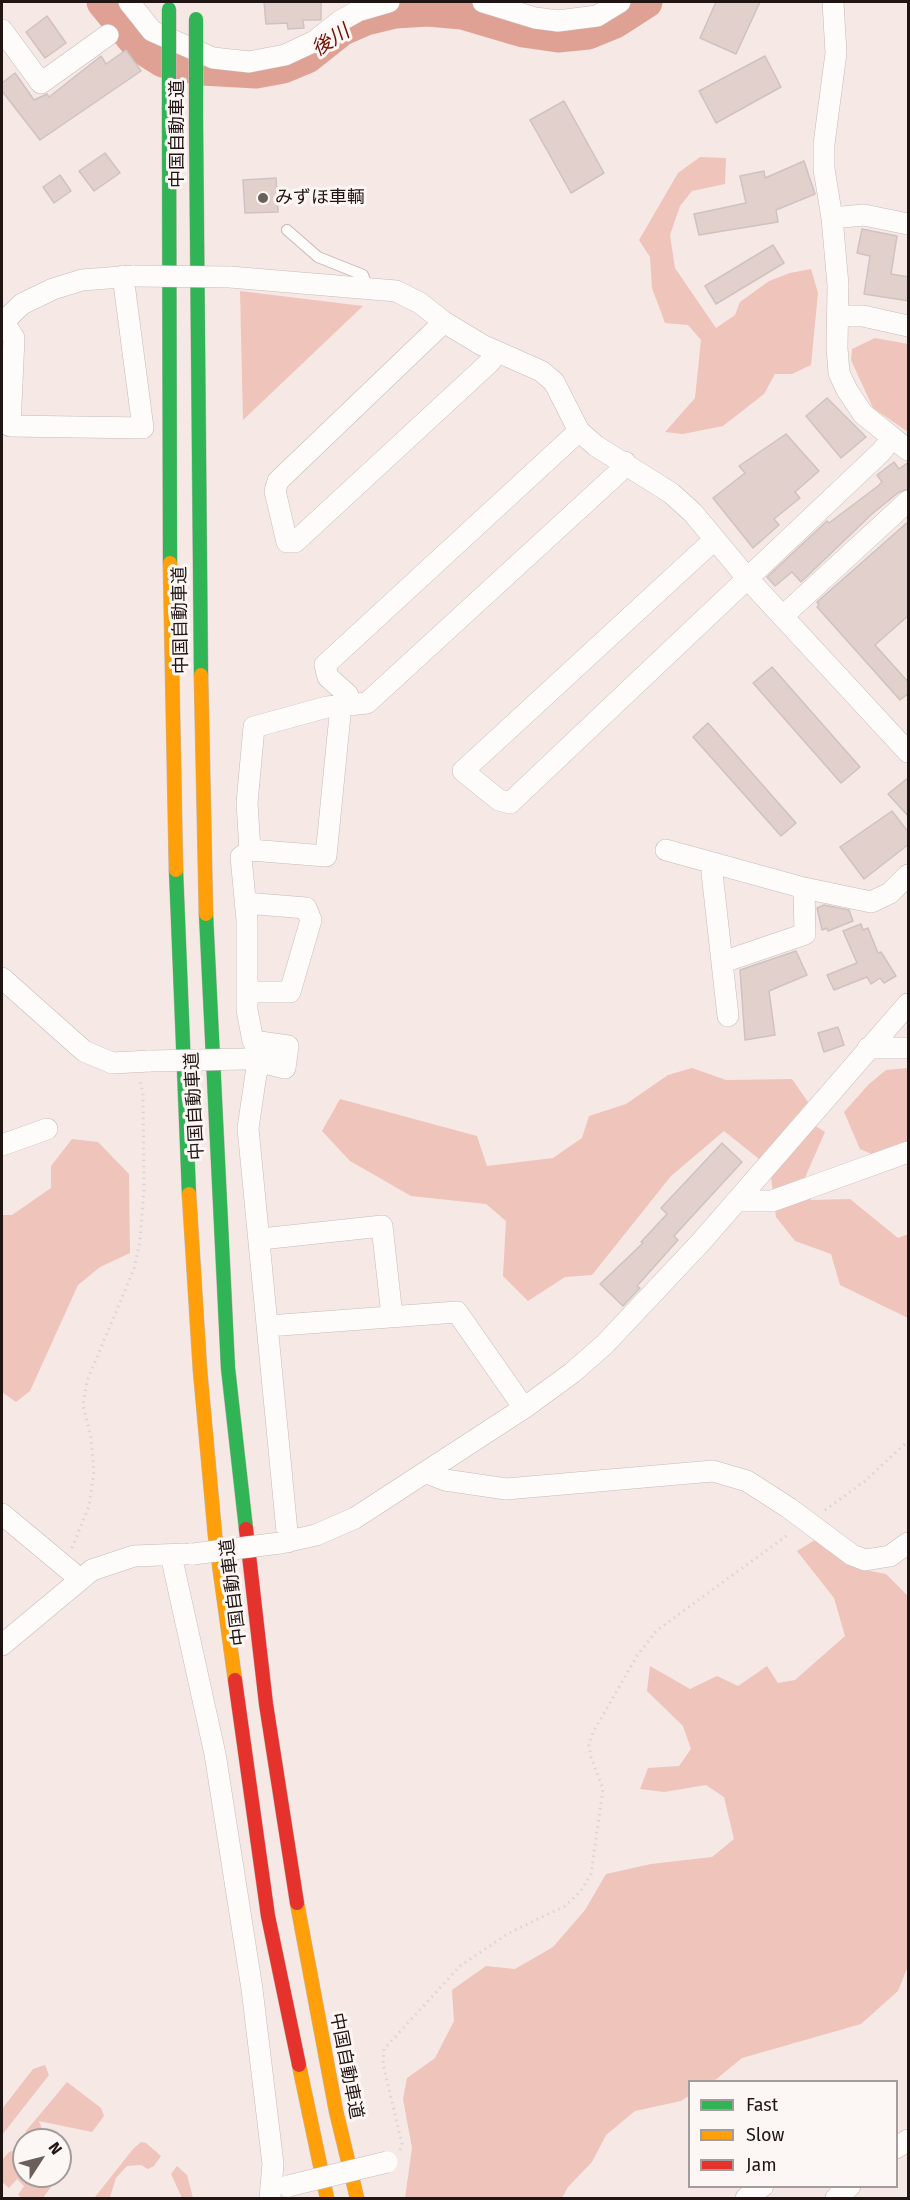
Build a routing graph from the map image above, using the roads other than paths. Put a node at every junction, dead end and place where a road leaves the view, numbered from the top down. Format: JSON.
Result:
{"nodes":[{"id":1,"x":129,"y":2,"type":"edge"},
{"id":2,"x":196,"y":2,"type":"edge"},
{"id":3,"x":389,"y":2,"type":"edge"},
{"id":4,"x":483,"y":2,"type":"edge"},
{"id":5,"x":620,"y":2,"type":"edge"},
{"id":6,"x":833,"y":2,"type":"edge"},
{"id":7,"x":169,"y":5,"type":"edge"},
{"id":8,"x":2,"y":30,"type":"edge"},
{"id":9,"x":108,"y":35,"type":"dead end"},
{"id":10,"x":8,"y":52,"type":"edge"},
{"id":11,"x":832,"y":218,"type":"junction"},
{"id":12,"x":909,"y":224,"type":"edge"},
{"id":13,"x":286,"y":230,"type":"dead end"},
{"id":14,"x":129,"y":276,"type":"junction"},
{"id":15,"x":369,"y":291,"type":"junction"},
{"id":16,"x":838,"y":316,"type":"junction"},
{"id":17,"x":2,"y":322,"type":"edge"},
{"id":18,"x":444,"y":322,"type":"junction"},
{"id":19,"x":909,"y":326,"type":"edge"},
{"id":20,"x":496,"y":352,"type":"junction"},
{"id":21,"x":579,"y":431,"type":"junction"},
{"id":22,"x":900,"y":444,"type":"edge"},
{"id":23,"x":625,"y":462,"type":"junction"},
{"id":24,"x":909,"y":501,"type":"edge"},
{"id":25,"x":714,"y":540,"type":"junction"},
{"id":26,"x":748,"y":579,"type":"junction"},
{"id":27,"x":783,"y":616,"type":"junction"},
{"id":28,"x":347,"y":705,"type":"junction"},
{"id":29,"x":909,"y":752,"type":"edge"},
{"id":30,"x":250,"y":850,"type":"junction"},
{"id":31,"x":666,"y":850,"type":"dead end"},
{"id":32,"x":714,"y":863,"type":"junction"},
{"id":33,"x":909,"y":875,"type":"edge"},
{"id":34,"x":804,"y":888,"type":"junction"},
{"id":35,"x":245,"y":903,"type":"junction"},
{"id":36,"x":723,"y":962,"type":"junction"},
{"id":37,"x":2,"y":978,"type":"edge"},
{"id":38,"x":247,"y":992,"type":"junction"},
{"id":39,"x":909,"y":1004,"type":"edge"},
{"id":40,"x":728,"y":1016,"type":"dead end"},
{"id":41,"x":868,"y":1048,"type":"junction"},
{"id":42,"x":909,"y":1048,"type":"edge"},
{"id":43,"x":253,"y":1060,"type":"junction"},
{"id":44,"x":47,"y":1129,"type":"dead end"},
{"id":45,"x":2,"y":1145,"type":"edge"},
{"id":46,"x":909,"y":1152,"type":"edge"},
{"id":47,"x":738,"y":1201,"type":"junction"},
{"id":48,"x":261,"y":1239,"type":"junction"},
{"id":49,"x":392,"y":1316,"type":"junction"},
{"id":50,"x":268,"y":1326,"type":"junction"},
{"id":51,"x":524,"y":1408,"type":"junction"},
{"id":52,"x":427,"y":1473,"type":"junction"},
{"id":53,"x":2,"y":1514,"type":"edge"},
{"id":54,"x":284,"y":1542,"type":"junction"},
{"id":55,"x":909,"y":1543,"type":"edge"},
{"id":56,"x":171,"y":1555,"type":"junction"},
{"id":57,"x":80,"y":1579,"type":"junction"},
{"id":58,"x":2,"y":1645,"type":"edge"},
{"id":59,"x":387,"y":2162,"type":"road end"},
{"id":60,"x":762,"y":2188,"type":"edge"},
{"id":61,"x":849,"y":2188,"type":"edge"},
{"id":62,"x":276,"y":2191,"type":"edge"},
{"id":63,"x":327,"y":2199,"type":"edge"},
{"id":64,"x":357,"y":2199,"type":"edge"},
{"id":65,"x":746,"y":2199,"type":"edge"},
{"id":66,"x":836,"y":2199,"type":"edge"}],
"edges":[{"from":1,"to":3,"type":"street"},
{"from":2,"to":64,"type":"highway","name":"中国自動車道","bridge":true},
{"from":4,"to":5,"type":"street"},
{"from":6,"to":11,"type":"street"},
{"from":7,"to":63,"type":"highway","name":"中国自動車道","bridge":true},
{"from":8,"to":10,"type":"street"},
{"from":9,"to":10,"type":"street"},
{"from":11,"to":12,"type":"street"},
{"from":11,"to":16,"type":"street"},
{"from":13,"to":15,"type":"lane"},
{"from":14,"to":15,"type":"street","bridge":true},
{"from":14,"to":17,"type":"street"},
{"from":14,"to":17,"type":"street"},
{"from":15,"to":18,"type":"street"},
{"from":16,"to":19,"type":"street"},
{"from":16,"to":22,"type":"street"},
{"from":18,"to":20,"type":"street"},
{"from":18,"to":20,"type":"street"},
{"from":20,"to":21,"type":"street"},
{"from":21,"to":23,"type":"street"},
{"from":21,"to":28,"type":"street"},
{"from":22,"to":26,"type":"street"},
{"from":23,"to":25,"type":"street"},
{"from":23,"to":28,"type":"street"},
{"from":24,"to":27,"type":"street"},
{"from":25,"to":26,"type":"street"},
{"from":25,"to":26,"type":"street"},
{"from":26,"to":27,"type":"street"},
{"from":27,"to":29,"type":"street"},
{"from":28,"to":30,"type":"street"},
{"from":28,"to":30,"type":"street"},
{"from":30,"to":35,"type":"street"},
{"from":31,"to":32,"type":"street"},
{"from":32,"to":34,"type":"street"},
{"from":32,"to":36,"type":"street"},
{"from":33,"to":34,"type":"street"},
{"from":34,"to":36,"type":"street"},
{"from":35,"to":38,"type":"street"},
{"from":35,"to":38,"type":"street"},
{"from":36,"to":40,"type":"street"},
{"from":37,"to":43,"type":"street","bridge":true},
{"from":38,"to":43,"type":"street"},
{"from":39,"to":41,"type":"street"},
{"from":41,"to":42,"type":"street"},
{"from":41,"to":47,"type":"street"},
{"from":43,"to":48,"type":"street"},
{"from":44,"to":45,"type":"street"},
{"from":46,"to":47,"type":"street"},
{"from":47,"to":51,"type":"street"},
{"from":48,"to":49,"type":"street"},
{"from":48,"to":50,"type":"street"},
{"from":49,"to":50,"type":"street"},
{"from":49,"to":51,"type":"street"},
{"from":50,"to":54,"type":"street"},
{"from":51,"to":52,"type":"street"},
{"from":52,"to":54,"type":"street"},
{"from":52,"to":55,"type":"street"},
{"from":53,"to":57,"type":"street"},
{"from":54,"to":56,"type":"street","bridge":true},
{"from":56,"to":57,"type":"street"},
{"from":56,"to":62,"type":"street"},
{"from":57,"to":58,"type":"street"},
{"from":59,"to":62,"type":"street","bridge":true},
{"from":60,"to":65,"type":"street"},
{"from":61,"to":66,"type":"street"}]}
